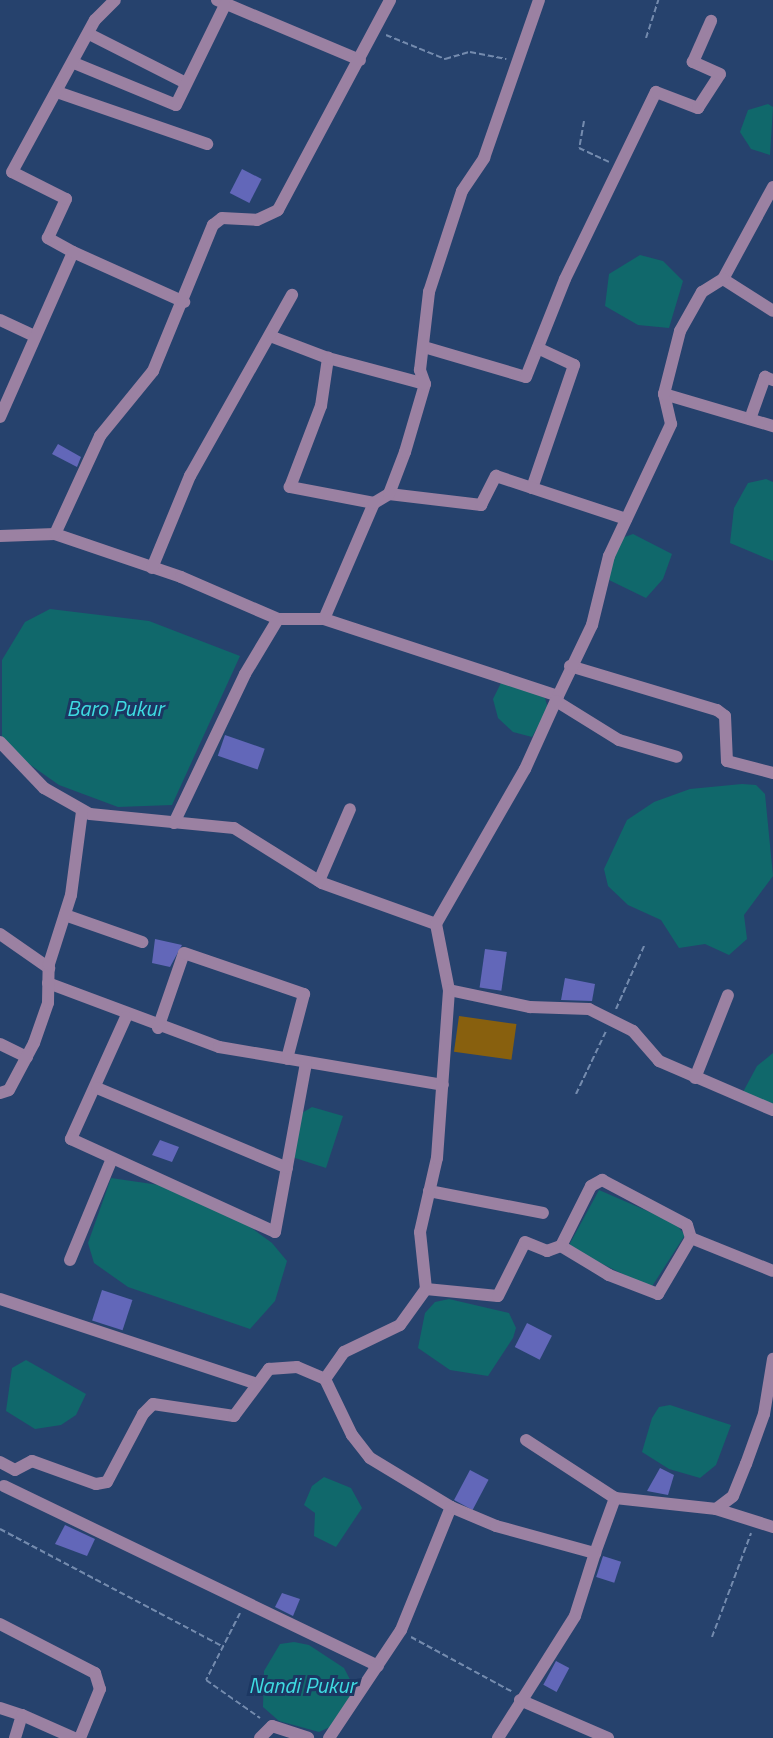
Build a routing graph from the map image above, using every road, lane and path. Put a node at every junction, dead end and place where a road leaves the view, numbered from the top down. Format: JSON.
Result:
{"nodes":[{"id":1,"x":114,"y":0,"type":"edge"},
{"id":2,"x":390,"y":0,"type":"edge"},
{"id":3,"x":539,"y":0,"type":"edge"},
{"id":4,"x":658,"y":0,"type":"edge"},
{"id":5,"x":221,"y":2,"type":"edge"},
{"id":6,"x":711,"y":21,"type":"dead end"},
{"id":7,"x":375,"y":31,"type":"junction"},
{"id":8,"x":91,"y":35,"type":"junction"},
{"id":9,"x":646,"y":38,"type":"dead end"},
{"id":10,"x":360,"y":60,"type":"junction"},
{"id":11,"x":514,"y":61,"type":"junction"},
{"id":12,"x":74,"y":63,"type":"junction"},
{"id":13,"x":186,"y":83,"type":"junction"},
{"id":14,"x":57,"y":92,"type":"junction"},
{"id":15,"x":584,"y":122,"type":"dead end"},
{"id":16,"x":207,"y":144,"type":"dead end"},
{"id":17,"x":620,"y":167,"type":"junction"},
{"id":18,"x":773,"y":187,"type":"edge"},
{"id":19,"x":73,"y":252,"type":"junction"},
{"id":20,"x":723,"y":279,"type":"junction"},
{"id":21,"x":292,"y":295,"type":"dead end"},
{"id":22,"x":184,"y":302,"type":"junction"},
{"id":23,"x":773,"y":311,"type":"edge"},
{"id":24,"x":0,"y":321,"type":"edge"},
{"id":25,"x":35,"y":336,"type":"junction"},
{"id":26,"x":270,"y":336,"type":"junction"},
{"id":27,"x":424,"y":347,"type":"junction"},
{"id":28,"x":538,"y":348,"type":"junction"},
{"id":29,"x":327,"y":358,"type":"junction"},
{"id":30,"x":773,"y":380,"type":"edge"},
{"id":31,"x":425,"y":384,"type":"junction"},
{"id":32,"x":664,"y":394,"type":"junction"},
{"id":33,"x":0,"y":417,"type":"edge"},
{"id":34,"x":750,"y":419,"type":"junction"},
{"id":35,"x":773,"y":426,"type":"edge"},
{"id":36,"x":532,"y":488,"type":"junction"},
{"id":37,"x":388,"y":494,"type":"junction"},
{"id":38,"x":374,"y":503,"type":"junction"},
{"id":39,"x":626,"y":519,"type":"junction"},
{"id":40,"x":55,"y":534,"type":"junction"},
{"id":41,"x":0,"y":536,"type":"edge"},
{"id":42,"x":152,"y":568,"type":"junction"},
{"id":43,"x":278,"y":619,"type":"junction"},
{"id":44,"x":324,"y":619,"type":"junction"},
{"id":45,"x":570,"y":666,"type":"junction"},
{"id":46,"x":557,"y":698,"type":"junction"},
{"id":47,"x":0,"y":742,"type":"edge"},
{"id":48,"x":677,"y":757,"type":"dead end"},
{"id":49,"x":773,"y":773,"type":"edge"},
{"id":50,"x":350,"y":809,"type":"dead end"},
{"id":51,"x":82,"y":811,"type":"junction"},
{"id":52,"x":174,"y":823,"type":"junction"},
{"id":53,"x":319,"y":881,"type":"junction"},
{"id":54,"x":65,"y":915,"type":"junction"},
{"id":55,"x":436,"y":924,"type":"junction"},
{"id":56,"x":0,"y":934,"type":"edge"},
{"id":57,"x":142,"y":942,"type":"dead end"},
{"id":58,"x":49,"y":968,"type":"junction"},
{"id":59,"x":48,"y":983,"type":"junction"},
{"id":60,"x":449,"y":990,"type":"junction"},
{"id":61,"x":728,"y":995,"type":"dead end"},
{"id":62,"x":126,"y":1017,"type":"junction"},
{"id":63,"x":159,"y":1028,"type":"junction"},
{"id":64,"x":0,"y":1044,"type":"edge"},
{"id":65,"x":27,"y":1057,"type":"junction"},
{"id":66,"x":287,"y":1059,"type":"junction"},
{"id":67,"x":306,"y":1062,"type":"junction"},
{"id":68,"x":694,"y":1077,"type":"junction"},
{"id":69,"x":443,"y":1085,"type":"junction"},
{"id":70,"x":96,"y":1088,"type":"junction"},
{"id":71,"x":0,"y":1093,"type":"edge"},
{"id":72,"x":773,"y":1110,"type":"edge"},
{"id":73,"x":111,"y":1161,"type":"junction"},
{"id":74,"x":287,"y":1168,"type":"junction"},
{"id":75,"x":429,"y":1191,"type":"junction"},
{"id":76,"x":543,"y":1213,"type":"dead end"},
{"id":77,"x":692,"y":1238,"type":"junction"},
{"id":78,"x":561,"y":1246,"type":"junction"},
{"id":79,"x":70,"y":1260,"type":"dead end"},
{"id":80,"x":773,"y":1271,"type":"edge"},
{"id":81,"x":426,"y":1289,"type":"junction"},
{"id":82,"x":0,"y":1299,"type":"edge"},
{"id":83,"x":773,"y":1359,"type":"edge"},
{"id":84,"x":325,"y":1379,"type":"junction"},
{"id":85,"x":254,"y":1383,"type":"junction"},
{"id":86,"x":526,"y":1440,"type":"dead end"},
{"id":87,"x":0,"y":1462,"type":"edge"},
{"id":88,"x":15,"y":1470,"type":"junction"},
{"id":89,"x":2,"y":1491,"type":"edge"},
{"id":90,"x":615,"y":1498,"type":"junction"},
{"id":91,"x":451,"y":1507,"type":"junction"},
{"id":92,"x":716,"y":1509,"type":"junction"},
{"id":93,"x":755,"y":1522,"type":"junction"},
{"id":94,"x":773,"y":1527,"type":"edge"},
{"id":95,"x":0,"y":1529,"type":"edge"},
{"id":96,"x":595,"y":1553,"type":"junction"},
{"id":97,"x":246,"y":1603,"type":"junction"},
{"id":98,"x":0,"y":1624,"type":"edge"},
{"id":99,"x":401,"y":1630,"type":"junction"},
{"id":100,"x":712,"y":1637,"type":"dead end"},
{"id":101,"x":222,"y":1646,"type":"junction"},
{"id":102,"x":378,"y":1666,"type":"junction"},
{"id":103,"x":521,"y":1698,"type":"junction"},
{"id":104,"x":0,"y":1708,"type":"edge"},
{"id":105,"x":22,"y":1715,"type":"junction"},
{"id":106,"x":272,"y":1726,"type":"junction"},
{"id":107,"x":15,"y":1738,"type":"edge"},
{"id":108,"x":74,"y":1738,"type":"edge"},
{"id":109,"x":80,"y":1738,"type":"edge"},
{"id":110,"x":260,"y":1738,"type":"edge"},
{"id":111,"x":308,"y":1738,"type":"edge"},
{"id":112,"x":330,"y":1738,"type":"edge"},
{"id":113,"x":498,"y":1738,"type":"edge"},
{"id":114,"x":609,"y":1738,"type":"edge"}],
"edges":[{"from":1,"to":8,"type":"street"},
{"from":2,"to":7,"type":"street"},
{"from":3,"to":11,"type":"street"},
{"from":4,"to":9,"type":"path"},
{"from":5,"to":10,"type":"street"},
{"from":5,"to":13,"type":"street"},
{"from":6,"to":17,"type":"street"},
{"from":7,"to":10,"type":"street"},
{"from":7,"to":11,"type":"path"},
{"from":8,"to":12,"type":"street"},
{"from":8,"to":13,"type":"street"},
{"from":10,"to":22,"type":"street"},
{"from":11,"to":27,"type":"street"},
{"from":12,"to":13,"type":"street"},
{"from":12,"to":14,"type":"street"},
{"from":14,"to":16,"type":"street"},
{"from":14,"to":19,"type":"street"},
{"from":15,"to":17,"type":"path"},
{"from":17,"to":28,"type":"street"},
{"from":18,"to":20,"type":"street"},
{"from":19,"to":22,"type":"street"},
{"from":19,"to":25,"type":"street"},
{"from":20,"to":23,"type":"street"},
{"from":20,"to":32,"type":"street"},
{"from":21,"to":26,"type":"street"},
{"from":22,"to":40,"type":"street"},
{"from":24,"to":25,"type":"street"},
{"from":25,"to":33,"type":"street"},
{"from":26,"to":29,"type":"street"},
{"from":26,"to":42,"type":"street"},
{"from":27,"to":28,"type":"street"},
{"from":27,"to":31,"type":"street"},
{"from":28,"to":36,"type":"street"},
{"from":29,"to":31,"type":"street"},
{"from":29,"to":38,"type":"street"},
{"from":30,"to":34,"type":"street"},
{"from":31,"to":37,"type":"street"},
{"from":32,"to":34,"type":"street"},
{"from":32,"to":39,"type":"street"},
{"from":34,"to":35,"type":"street"},
{"from":36,"to":37,"type":"street"},
{"from":36,"to":39,"type":"street"},
{"from":37,"to":38,"type":"street"},
{"from":38,"to":44,"type":"street"},
{"from":39,"to":45,"type":"street"},
{"from":40,"to":41,"type":"street"},
{"from":40,"to":42,"type":"street"},
{"from":42,"to":43,"type":"street"},
{"from":43,"to":44,"type":"street"},
{"from":43,"to":52,"type":"street"},
{"from":44,"to":46,"type":"street"},
{"from":45,"to":46,"type":"street"},
{"from":45,"to":49,"type":"street"},
{"from":46,"to":48,"type":"street"},
{"from":46,"to":55,"type":"street"},
{"from":47,"to":51,"type":"street"},
{"from":50,"to":53,"type":"street"},
{"from":51,"to":52,"type":"street"},
{"from":51,"to":54,"type":"street"},
{"from":52,"to":53,"type":"street"},
{"from":53,"to":55,"type":"street"},
{"from":54,"to":57,"type":"street"},
{"from":54,"to":58,"type":"street"},
{"from":55,"to":60,"type":"street"},
{"from":56,"to":58,"type":"street"},
{"from":58,"to":59,"type":"street"},
{"from":59,"to":62,"type":"street"},
{"from":59,"to":65,"type":"street"},
{"from":60,"to":68,"type":"street"},
{"from":60,"to":69,"type":"street"},
{"from":61,"to":68,"type":"street"},
{"from":62,"to":63,"type":"street"},
{"from":62,"to":70,"type":"street"},
{"from":63,"to":66,"type":"street"},
{"from":63,"to":66,"type":"street"},
{"from":64,"to":65,"type":"street"},
{"from":65,"to":71,"type":"street"},
{"from":66,"to":67,"type":"street"},
{"from":67,"to":69,"type":"street"},
{"from":67,"to":74,"type":"street"},
{"from":68,"to":72,"type":"street"},
{"from":69,"to":75,"type":"street"},
{"from":70,"to":73,"type":"street"},
{"from":70,"to":74,"type":"street"},
{"from":73,"to":74,"type":"street"},
{"from":73,"to":79,"type":"street"},
{"from":75,"to":76,"type":"street"},
{"from":75,"to":81,"type":"street"},
{"from":77,"to":78,"type":"street"},
{"from":77,"to":78,"type":"street"},
{"from":77,"to":80,"type":"street"},
{"from":78,"to":81,"type":"street"},
{"from":81,"to":84,"type":"street"},
{"from":82,"to":85,"type":"street"},
{"from":83,"to":92,"type":"street"},
{"from":84,"to":85,"type":"street"},
{"from":84,"to":91,"type":"street"},
{"from":85,"to":88,"type":"street"},
{"from":86,"to":90,"type":"street"},
{"from":87,"to":88,"type":"street"},
{"from":88,"to":89,"type":"street"},
{"from":89,"to":97,"type":"street"},
{"from":90,"to":92,"type":"street"},
{"from":90,"to":96,"type":"street"},
{"from":91,"to":96,"type":"street"},
{"from":91,"to":99,"type":"street"},
{"from":92,"to":93,"type":"street"},
{"from":93,"to":94,"type":"street"},
{"from":93,"to":100,"type":"path"},
{"from":95,"to":101,"type":"path"},
{"from":96,"to":103,"type":"street"},
{"from":97,"to":101,"type":"path"},
{"from":97,"to":102,"type":"street"},
{"from":98,"to":109,"type":"street"},
{"from":99,"to":102,"type":"street"},
{"from":99,"to":103,"type":"path"},
{"from":101,"to":106,"type":"path"},
{"from":102,"to":112,"type":"street"},
{"from":103,"to":113,"type":"street"},
{"from":103,"to":114,"type":"street"},
{"from":104,"to":105,"type":"street"},
{"from":105,"to":107,"type":"street"},
{"from":105,"to":108,"type":"street"},
{"from":106,"to":110,"type":"street"},
{"from":106,"to":111,"type":"street"}]}
